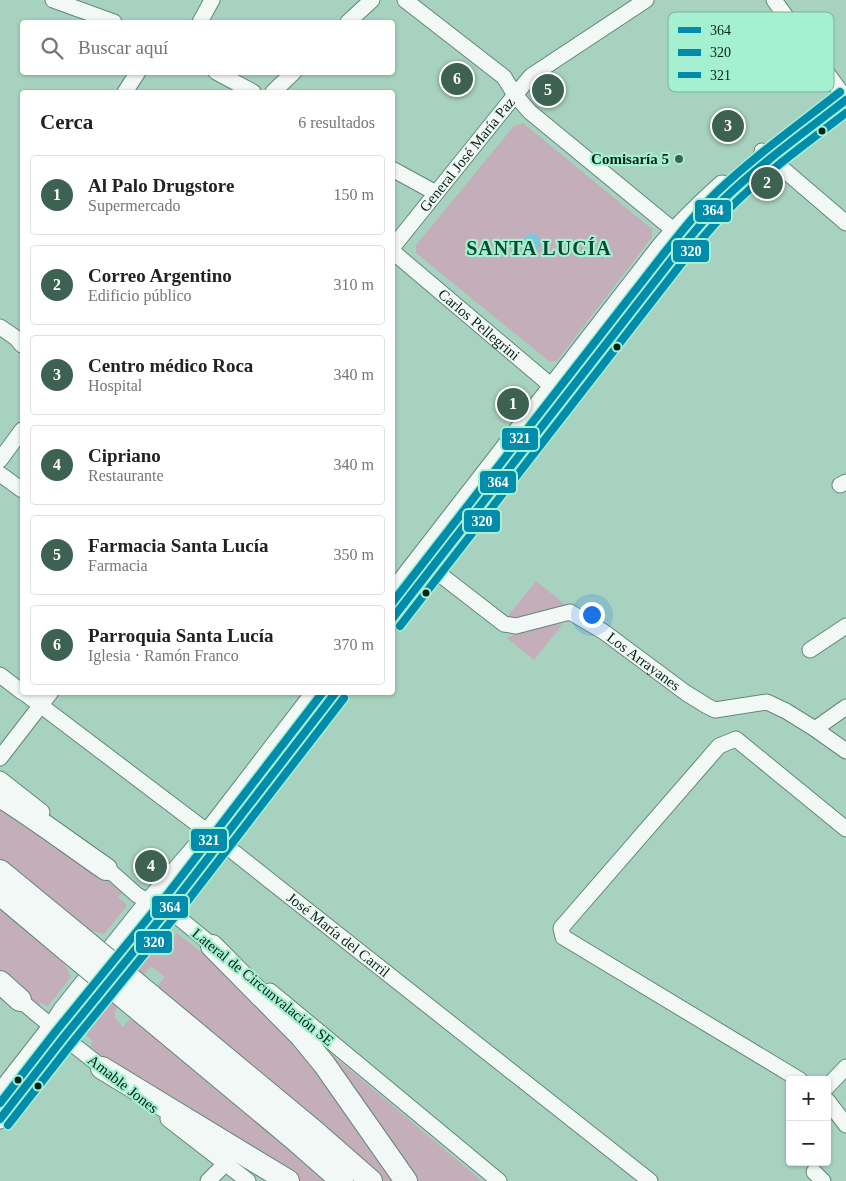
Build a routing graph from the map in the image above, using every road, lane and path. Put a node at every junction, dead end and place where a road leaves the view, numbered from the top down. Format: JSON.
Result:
{"nodes":[{"id":1,"x":53,"y":0,"type":"edge"},
{"id":2,"x":212,"y":0,"type":"edge"},
{"id":3,"x":372,"y":0,"type":"edge"},
{"id":4,"x":405,"y":0,"type":"edge"},
{"id":5,"x":646,"y":0,"type":"edge"},
{"id":6,"x":774,"y":0,"type":"edge"},
{"id":7,"x":783,"y":12,"type":"edge"},
{"id":8,"x":108,"y":20,"type":"edge"},
{"id":9,"x":201,"y":20,"type":"edge"},
{"id":10,"x":350,"y":20,"type":"edge"},
{"id":11,"x":136,"y":75,"type":"edge"},
{"id":12,"x":222,"y":75,"type":"edge"},
{"id":13,"x":291,"y":75,"type":"edge"},
{"id":14,"x":834,"y":81,"type":"edge"},
{"id":15,"x":126,"y":90,"type":"edge"},
{"id":16,"x":249,"y":90,"type":"edge"},
{"id":17,"x":275,"y":90,"type":"edge"},
{"id":18,"x":844,"y":94,"type":"edge"},
{"id":19,"x":515,"y":95,"type":"junction"},
{"id":20,"x":767,"y":155,"type":"junction"},
{"id":21,"x":395,"y":172,"type":"edge"},
{"id":22,"x":436,"y":193,"type":"junction"},
{"id":23,"x":846,"y":223,"type":"edge"},
{"id":24,"x":681,"y":236,"type":"junction"},
{"id":25,"x":395,"y":244,"type":"edge"},
{"id":26,"x":395,"y":255,"type":"edge"},
{"id":27,"x":0,"y":327,"type":"edge"},
{"id":28,"x":20,"y":343,"type":"edge"},
{"id":29,"x":559,"y":393,"type":"junction"},
{"id":30,"x":20,"y":433,"type":"edge"},
{"id":31,"x":0,"y":460,"type":"edge"},
{"id":32,"x":0,"y":474,"type":"edge"},
{"id":33,"x":20,"y":489,"type":"edge"},
{"id":34,"x":426,"y":563,"type":"junction"},
{"id":35,"x":395,"y":591,"type":"edge"},
{"id":36,"x":395,"y":615,"type":"edge"},
{"id":37,"x":846,"y":626,"type":"edge"},
{"id":38,"x":810,"y":650,"type":"dead end"},
{"id":39,"x":0,"y":675,"type":"edge"},
{"id":40,"x":20,"y":690,"type":"edge"},
{"id":41,"x":27,"y":695,"type":"edge"},
{"id":42,"x":49,"y":695,"type":"edge"},
{"id":43,"x":314,"y":695,"type":"edge"},
{"id":44,"x":333,"y":695,"type":"edge"},
{"id":45,"x":41,"y":706,"type":"junction"},
{"id":46,"x":846,"y":707,"type":"edge"},
{"id":47,"x":815,"y":729,"type":"junction"},
{"id":48,"x":846,"y":751,"type":"edge"},
{"id":49,"x":0,"y":758,"type":"edge"},
{"id":50,"x":0,"y":779,"type":"edge"},
{"id":51,"x":0,"y":796,"type":"edge"},
{"id":52,"x":846,"y":829,"type":"edge"},
{"id":53,"x":215,"y":837,"type":"junction"},
{"id":54,"x":106,"y":869,"type":"junction"},
{"id":55,"x":0,"y":871,"type":"edge"},
{"id":56,"x":0,"y":894,"type":"edge"},
{"id":57,"x":149,"y":902,"type":"junction"},
{"id":58,"x":166,"y":911,"type":"junction"},
{"id":59,"x":73,"y":943,"type":"junction"},
{"id":60,"x":212,"y":946,"type":"junction"},
{"id":61,"x":0,"y":983,"type":"edge"},
{"id":62,"x":20,"y":1000,"type":"joint"},
{"id":63,"x":144,"y":1002,"type":"junction"},
{"id":64,"x":58,"y":1032,"type":"junction"},
{"id":65,"x":846,"y":1067,"type":"edge"},
{"id":66,"x":102,"y":1068,"type":"junction"},
{"id":67,"x":793,"y":1076,"type":"edge"},
{"id":68,"x":831,"y":1083,"type":"edge"},
{"id":69,"x":0,"y":1094,"type":"edge"},
{"id":70,"x":831,"y":1105,"type":"edge"},
{"id":71,"x":1,"y":1115,"type":"edge"},
{"id":72,"x":846,"y":1125,"type":"edge"},
{"id":73,"x":226,"y":1163,"type":"junction"},
{"id":74,"x":208,"y":1181,"type":"edge"},
{"id":75,"x":248,"y":1181,"type":"edge"},
{"id":76,"x":288,"y":1181,"type":"edge"},
{"id":77,"x":342,"y":1181,"type":"edge"},
{"id":78,"x":371,"y":1181,"type":"edge"},
{"id":79,"x":406,"y":1181,"type":"edge"},
{"id":80,"x":499,"y":1181,"type":"edge"},
{"id":81,"x":650,"y":1181,"type":"edge"}],
"edges":[{"from":1,"to":8,"type":"street"},
{"from":2,"to":9,"type":"street"},
{"from":3,"to":10,"type":"street"},
{"from":4,"to":19,"type":"street"},
{"from":5,"to":19,"type":"street","name":"General José María Paz"},
{"from":6,"to":7,"type":"street"},
{"from":11,"to":15,"type":"street"},
{"from":12,"to":16,"type":"street"},
{"from":13,"to":17,"type":"street"},
{"from":14,"to":18,"type":"street"},
{"from":18,"to":20,"type":"main road"},
{"from":19,"to":22,"type":"street","name":"General José María Paz"},
{"from":19,"to":24,"type":"street"},
{"from":20,"to":23,"type":"street"},
{"from":20,"to":24,"type":"main road"},
{"from":21,"to":22,"type":"street"},
{"from":22,"to":25,"type":"street","name":"General José María Paz"},
{"from":24,"to":29,"type":"main road"},
{"from":26,"to":29,"type":"street","name":"Carlos Pellegrini"},
{"from":27,"to":28,"type":"street"},
{"from":29,"to":34,"type":"main road"},
{"from":30,"to":31,"type":"street"},
{"from":32,"to":33,"type":"street"},
{"from":34,"to":35,"type":"main road"},
{"from":34,"to":36,"type":"main road"},
{"from":34,"to":47,"type":"street","name":"Los Arrayanes"},
{"from":37,"to":38,"type":"street"},
{"from":39,"to":40,"type":"street","name":"José María del Carril"},
{"from":41,"to":45,"type":"street","name":"José María del Carril"},
{"from":42,"to":45,"type":"street"},
{"from":43,"to":53,"type":"main road"},
{"from":44,"to":53,"type":"main road"},
{"from":45,"to":49,"type":"street"},
{"from":45,"to":53,"type":"street","name":"José María del Carril"},
{"from":46,"to":47,"type":"street"},
{"from":47,"to":48,"type":"street","name":"Los Arrayanes"},
{"from":50,"to":54,"type":"street","name":"Lateral de Circunvalación SE"},
{"from":51,"to":54,"type":"highway"},
{"from":52,"to":67,"type":"street"},
{"from":53,"to":57,"type":"main road"},
{"from":53,"to":58,"type":"main road"},
{"from":53,"to":81,"type":"street","name":"José María del Carril"},
{"from":54,"to":57,"type":"street","name":"Lateral de Circunvalación SE"},
{"from":55,"to":59,"type":"highway"},
{"from":56,"to":59,"type":"highway"},
{"from":57,"to":58,"type":"street","name":"Lateral de Circunvalación SE"},
{"from":57,"to":64,"type":"main road"},
{"from":58,"to":60,"type":"street","name":"Lateral de Circunvalación SE"},
{"from":58,"to":64,"type":"main road"},
{"from":59,"to":63,"type":"highway","bridge":true},
{"from":60,"to":79,"type":"highway"},
{"from":60,"to":80,"type":"street","name":"Lateral de Circunvalación SE"},
{"from":61,"to":62,"type":"highway"},
{"from":62,"to":64,"type":"street","name":"Amable Jones"},
{"from":63,"to":77,"type":"highway"},
{"from":63,"to":78,"type":"highway"},
{"from":64,"to":66,"type":"street","name":"Amable Jones"},
{"from":64,"to":69,"type":"main road"},
{"from":64,"to":71,"type":"main road"},
{"from":65,"to":68,"type":"street"},
{"from":66,"to":73,"type":"street","name":"Amable Jones"},
{"from":66,"to":76,"type":"highway"},
{"from":70,"to":72,"type":"street"},
{"from":73,"to":74,"type":"street"},
{"from":73,"to":75,"type":"street","name":"Amable Jones"}]}
